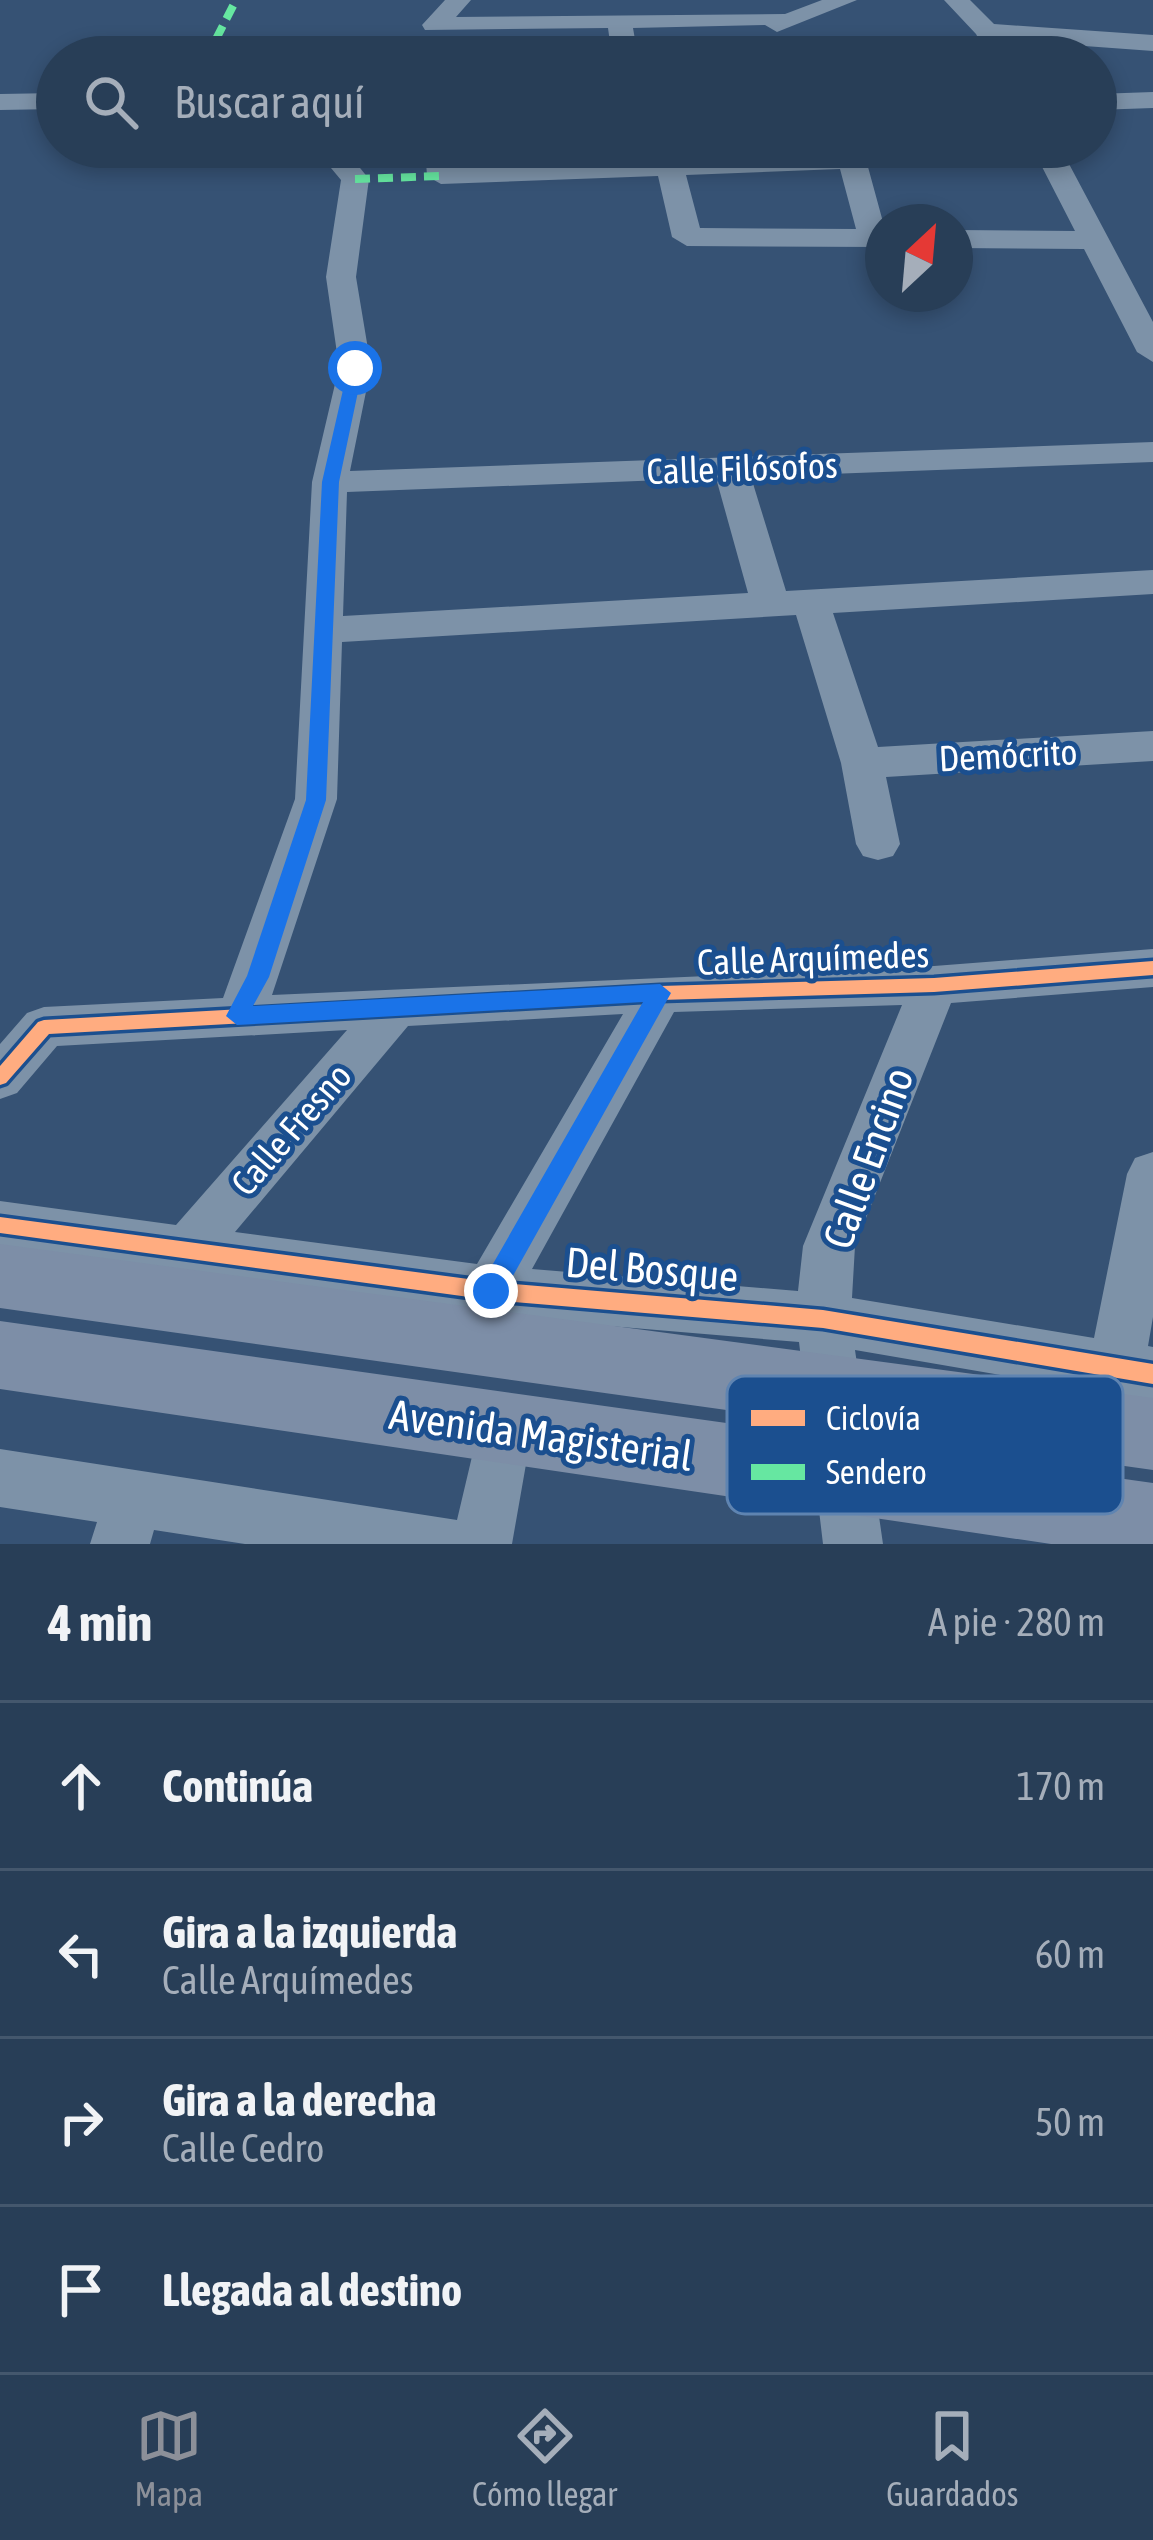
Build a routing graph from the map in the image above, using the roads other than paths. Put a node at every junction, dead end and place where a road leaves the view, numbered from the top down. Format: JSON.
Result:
{"nodes":[{"id":1,"x":459,"y":0,"type":"edge"},
{"id":2,"x":845,"y":0,"type":"edge"},
{"id":3,"x":956,"y":0,"type":"edge"},
{"id":4,"x":774,"y":14,"type":"edge"},
{"id":5,"x":987,"y":17,"type":"edge"},
{"id":6,"x":620,"y":21,"type":"junction"},
{"id":7,"x":434,"y":25,"type":"junction"},
{"id":8,"x":434,"y":36,"type":"edge"},
{"id":9,"x":622,"y":36,"type":"edge"},
{"id":10,"x":1037,"y":36,"type":"edge"},
{"id":11,"x":1153,"y":43,"type":"edge"},
{"id":12,"x":1117,"y":45,"type":"edge"},
{"id":13,"x":1153,"y":100,"type":"edge"},
{"id":14,"x":36,"y":101,"type":"edge"},
{"id":15,"x":1117,"y":101,"type":"edge"},
{"id":16,"x":0,"y":102,"type":"edge"},
{"id":17,"x":346,"y":168,"type":"edge"},
{"id":18,"x":670,"y":168,"type":"edge"},
{"id":19,"x":855,"y":168,"type":"edge"},
{"id":20,"x":1057,"y":168,"type":"edge"},
{"id":21,"x":867,"y":204,"type":"edge"},
{"id":22,"x":865,"y":238,"type":"edge"},
{"id":23,"x":973,"y":239,"type":"edge"},
{"id":24,"x":1095,"y":240,"type":"junction"},
{"id":25,"x":1152,"y":350,"type":"edge"},
{"id":26,"x":1153,"y":452,"type":"edge"},
{"id":27,"x":731,"y":469,"type":"junction"},
{"id":28,"x":330,"y":482,"type":"junction"},
{"id":29,"x":1153,"y":581,"type":"edge"},
{"id":30,"x":790,"y":601,"type":"junction"},
{"id":31,"x":321,"y":630,"type":"junction"},
{"id":32,"x":1153,"y":746,"type":"edge"},
{"id":33,"x":862,"y":763,"type":"junction"},
{"id":34,"x":878,"y":844,"type":"dead end"},
{"id":35,"x":1153,"y":968,"type":"edge"},
{"id":36,"x":934,"y":985,"type":"junction"},
{"id":37,"x":660,"y":993,"type":"junction"},
{"id":38,"x":395,"y":1007,"type":"junction"},
{"id":39,"x":237,"y":1016,"type":"junction"},
{"id":40,"x":0,"y":1078,"type":"edge"},
{"id":41,"x":1153,"y":1174,"type":"edge"},
{"id":42,"x":0,"y":1225,"type":"edge"},
{"id":43,"x":187,"y":1250,"type":"junction"},
{"id":44,"x":0,"y":1276,"type":"edge"},
{"id":45,"x":491,"y":1291,"type":"junction"},
{"id":46,"x":823,"y":1319,"type":"junction"},
{"id":47,"x":0,"y":1355,"type":"edge"},
{"id":48,"x":1134,"y":1371,"type":"edge"},
{"id":49,"x":833,"y":1376,"type":"edge"},
{"id":50,"x":727,"y":1379,"type":"edge"},
{"id":51,"x":503,"y":1430,"type":"junction"},
{"id":52,"x":1123,"y":1430,"type":"edge"},
{"id":53,"x":1153,"y":1434,"type":"edge"},
{"id":54,"x":0,"y":1478,"type":"edge"},
{"id":55,"x":727,"y":1483,"type":"edge"},
{"id":56,"x":940,"y":1514,"type":"edge"},
{"id":57,"x":127,"y":1521,"type":"edge"},
{"id":58,"x":1153,"y":1521,"type":"edge"},
{"id":59,"x":443,"y":1544,"type":"edge"},
{"id":60,"x":482,"y":1544,"type":"edge"}],
"edges":[{"from":1,"to":7,"type":"street"},
{"from":2,"to":4,"type":"street"},
{"from":3,"to":5,"type":"street"},
{"from":4,"to":6,"type":"street"},
{"from":5,"to":10,"type":"street"},
{"from":6,"to":7,"type":"street"},
{"from":6,"to":9,"type":"street"},
{"from":7,"to":8,"type":"street"},
{"from":11,"to":12,"type":"street"},
{"from":13,"to":15,"type":"street"},
{"from":14,"to":16,"type":"street"},
{"from":17,"to":28,"type":"street"},
{"from":18,"to":22,"type":"street"},
{"from":19,"to":21,"type":"street"},
{"from":20,"to":24,"type":"street"},
{"from":23,"to":24,"type":"street"},
{"from":24,"to":25,"type":"street"},
{"from":26,"to":27,"type":"street","name":"Calle Filósofos"},
{"from":27,"to":28,"type":"street","name":"Calle Filósofos"},
{"from":27,"to":30,"type":"street"},
{"from":28,"to":31,"type":"street"},
{"from":29,"to":30,"type":"street"},
{"from":30,"to":31,"type":"street"},
{"from":30,"to":33,"type":"street"},
{"from":31,"to":39,"type":"street"},
{"from":32,"to":33,"type":"street","name":"Demócrito"},
{"from":33,"to":34,"type":"street"},
{"from":35,"to":36,"type":"street","name":"Calle Arquímedes"},
{"from":36,"to":37,"type":"street","name":"Calle Arquímedes"},
{"from":36,"to":46,"type":"street","name":"Calle Encino"},
{"from":37,"to":38,"type":"street","name":"Calle Arquímedes"},
{"from":37,"to":45,"type":"street"},
{"from":38,"to":39,"type":"street","name":"Calle Arquímedes"},
{"from":38,"to":43,"type":"street","name":"Calle Fresno"},
{"from":39,"to":40,"type":"street","name":"Calle Arquímedes"},
{"from":41,"to":48,"type":"street"},
{"from":42,"to":43,"type":"street","name":"Del Bosque"},
{"from":43,"to":45,"type":"street","name":"Del Bosque"},
{"from":44,"to":50,"type":"main road"},
{"from":45,"to":46,"type":"street","name":"Del Bosque"},
{"from":46,"to":48,"type":"street","name":"Del Bosque"},
{"from":46,"to":49,"type":"street","name":"Calle Encino"},
{"from":47,"to":51,"type":"main road","name":"Avenida Magisterial"},
{"from":51,"to":55,"type":"main road","name":"Avenida Magisterial"},
{"from":51,"to":60,"type":"street"},
{"from":52,"to":53,"type":"main road"},
{"from":54,"to":57,"type":"street"},
{"from":56,"to":58,"type":"main road","name":"Avenida Magisterial"},
{"from":57,"to":59,"type":"street"}]}
